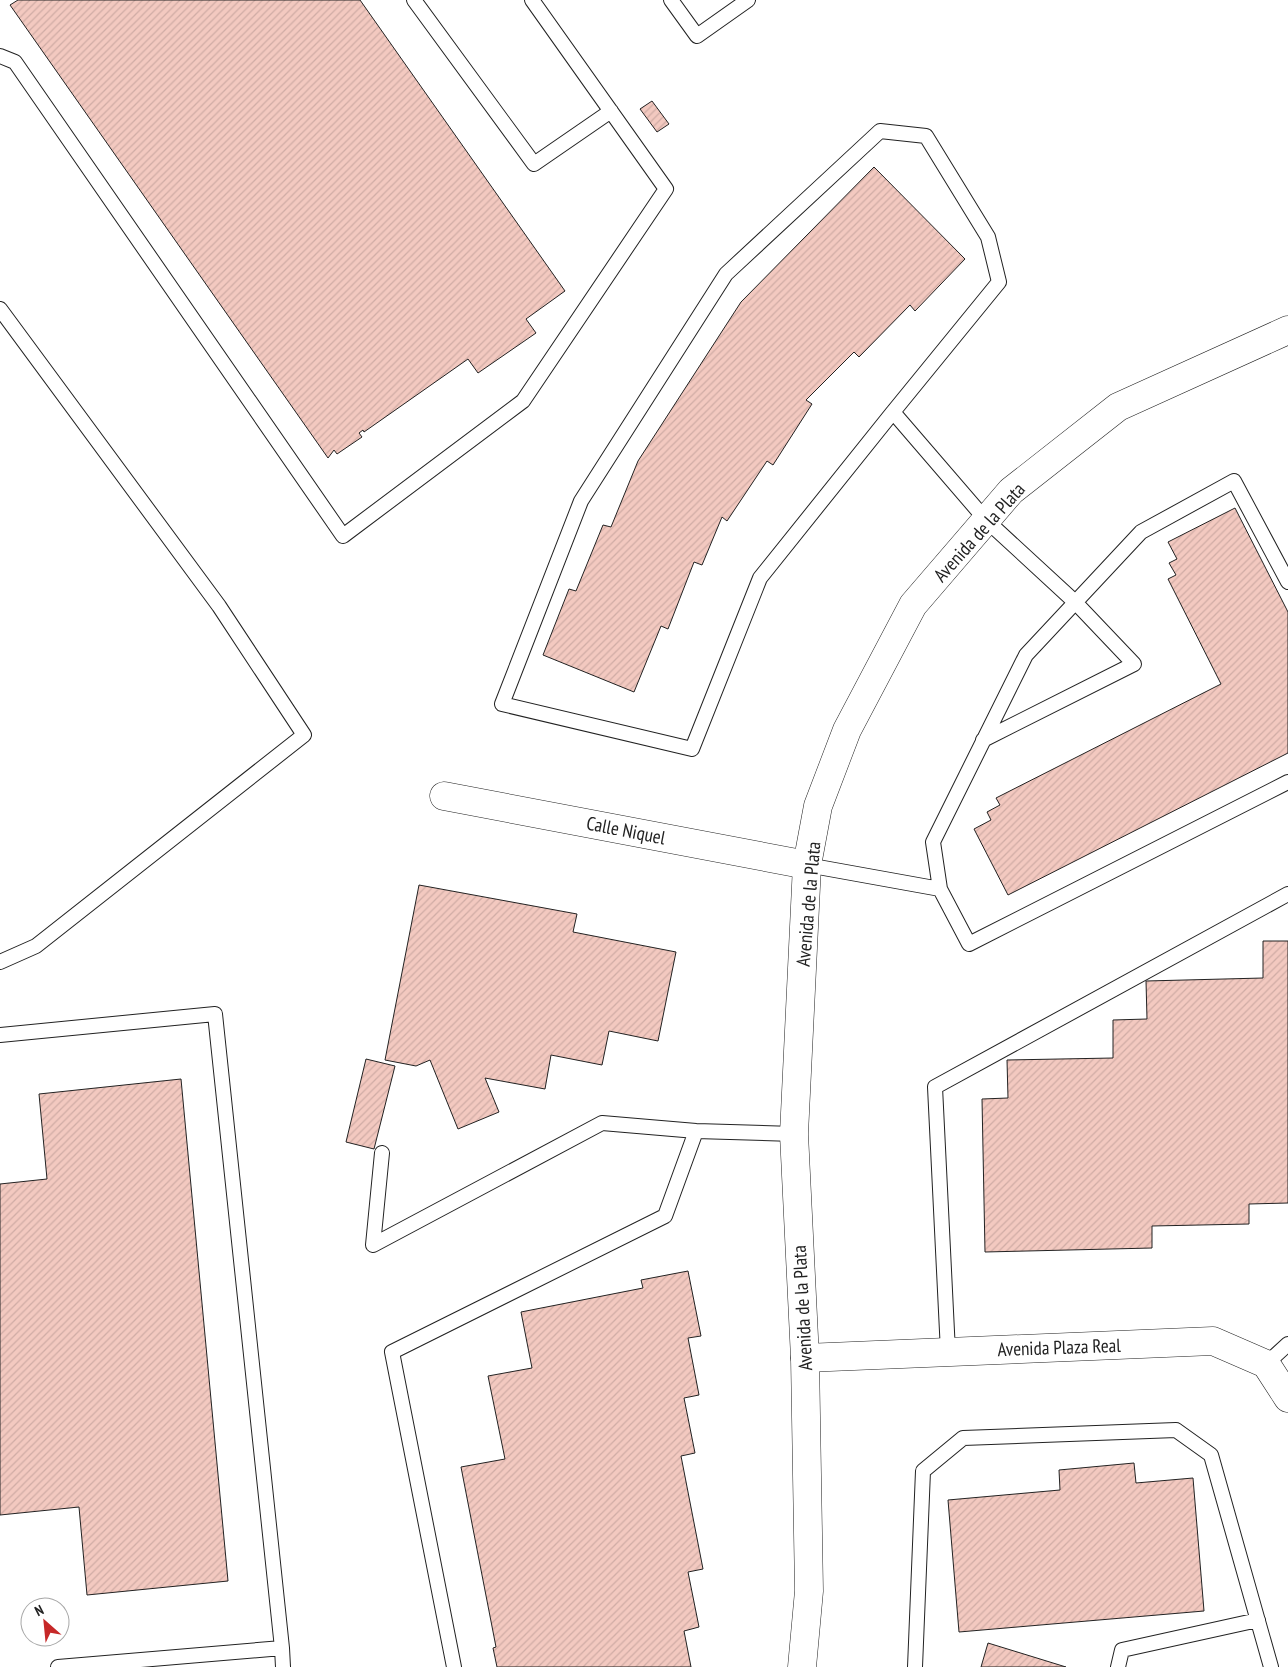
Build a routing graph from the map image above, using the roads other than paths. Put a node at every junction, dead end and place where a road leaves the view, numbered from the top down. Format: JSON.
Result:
{"nodes":[{"id":1,"x":414,"y":0,"type":"edge"},
{"id":2,"x":532,"y":0,"type":"edge"},
{"id":3,"x":671,"y":0,"type":"edge"},
{"id":4,"x":748,"y":0,"type":"edge"},
{"id":5,"x":0,"y":56,"type":"edge"},
{"id":6,"x":611,"y":111,"type":"junction"},
{"id":7,"x":0,"y":309,"type":"edge"},
{"id":8,"x":1288,"y":330,"type":"edge"},
{"id":9,"x":893,"y":412,"type":"junction"},
{"id":10,"x":986,"y":520,"type":"junction"},
{"id":11,"x":1288,"y":582,"type":"edge"},
{"id":12,"x":1075,"y":602,"type":"junction"},
{"id":13,"x":983,"y":740,"type":"junction"},
{"id":14,"x":1288,"y":782,"type":"edge"},
{"id":15,"x":444,"y":796,"type":"dead end"},
{"id":16,"x":807,"y":865,"type":"junction"},
{"id":17,"x":940,"y":889,"type":"junction"},
{"id":18,"x":1288,"y":894,"type":"edge"},
{"id":19,"x":0,"y":962,"type":"edge"},
{"id":20,"x":0,"y":1035,"type":"edge"},
{"id":21,"x":696,"y":1131,"type":"junction"},
{"id":22,"x":794,"y":1134,"type":"junction"},
{"id":23,"x":382,"y":1154,"type":"dead end"},
{"id":24,"x":1288,"y":1344,"type":"edge"},
{"id":25,"x":948,"y":1352,"type":"junction"},
{"id":26,"x":806,"y":1358,"type":"junction"},
{"id":27,"x":1266,"y":1364,"type":"junction"},
{"id":28,"x":1288,"y":1398,"type":"edge"},
{"id":29,"x":1258,"y":1620,"type":"junction"},
{"id":30,"x":282,"y":1648,"type":"junction"},
{"id":31,"x":58,"y":1667,"type":"edge"},
{"id":32,"x":283,"y":1667,"type":"edge"},
{"id":33,"x":454,"y":1667,"type":"edge"},
{"id":34,"x":802,"y":1667,"type":"edge"},
{"id":35,"x":915,"y":1667,"type":"edge"},
{"id":36,"x":1118,"y":1667,"type":"edge"},
{"id":37,"x":1271,"y":1667,"type":"edge"}],
"edges":[{"from":1,"to":6,"type":"lane"},
{"from":2,"to":6,"type":"lane"},
{"from":3,"to":4,"type":"lane"},
{"from":5,"to":6,"type":"lane"},
{"from":7,"to":19,"type":"lane"},
{"from":8,"to":10,"type":"street","name":"Avenida de la Plata"},
{"from":9,"to":9,"type":"lane"},
{"from":9,"to":10,"type":"lane"},
{"from":10,"to":12,"type":"lane"},
{"from":10,"to":16,"type":"street","name":"Avenida de la Plata"},
{"from":11,"to":12,"type":"lane"},
{"from":12,"to":13,"type":"lane"},
{"from":12,"to":13,"type":"lane"},
{"from":13,"to":17,"type":"lane"},
{"from":14,"to":17,"type":"lane"},
{"from":15,"to":16,"type":"street","name":"Calle Niquel"},
{"from":16,"to":17,"type":"lane"},
{"from":16,"to":22,"type":"street","name":"Avenida de la Plata"},
{"from":18,"to":25,"type":"lane"},
{"from":20,"to":30,"type":"lane"},
{"from":21,"to":22,"type":"lane"},
{"from":21,"to":23,"type":"lane"},
{"from":21,"to":33,"type":"lane"},
{"from":22,"to":26,"type":"street","name":"Avenida de la Plata"},
{"from":24,"to":27,"type":"lane"},
{"from":25,"to":26,"type":"street","name":"Avenida Plaza Real"},
{"from":25,"to":27,"type":"street","name":"Avenida Plaza Real"},
{"from":26,"to":34,"type":"street","name":"Avenida de la Plata"},
{"from":27,"to":28,"type":"street"},
{"from":29,"to":35,"type":"lane"},
{"from":29,"to":36,"type":"lane"},
{"from":29,"to":37,"type":"lane"},
{"from":30,"to":31,"type":"lane"},
{"from":30,"to":32,"type":"lane"}]}
